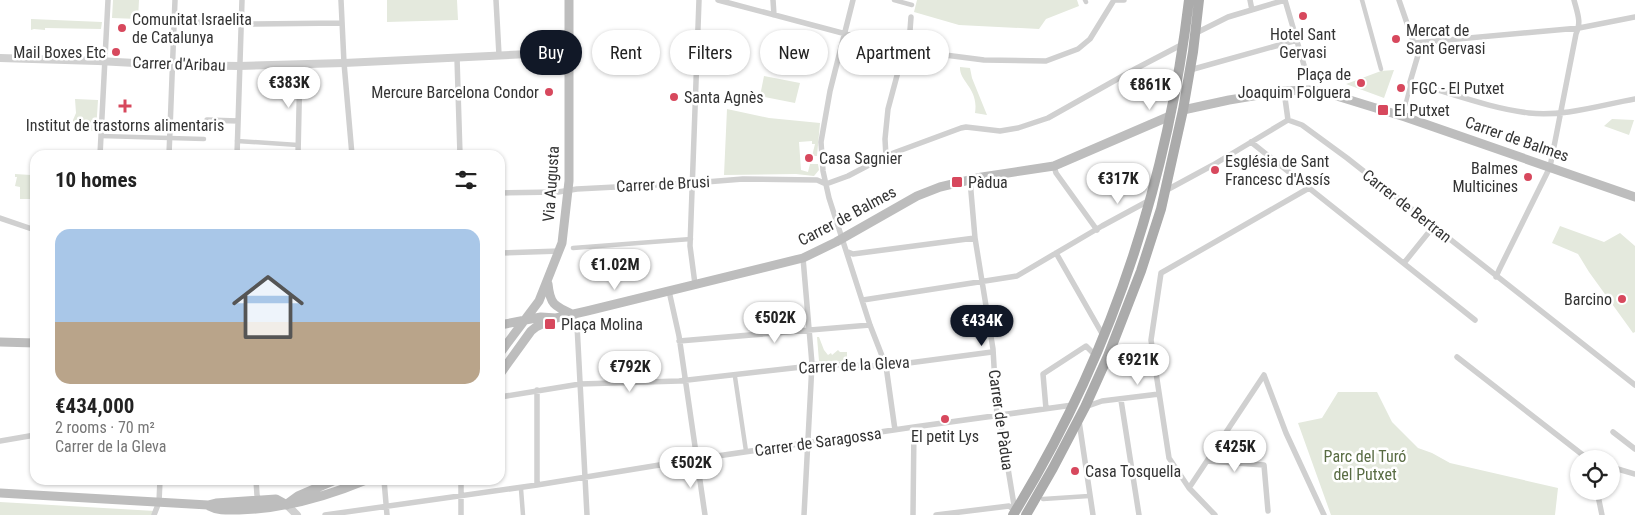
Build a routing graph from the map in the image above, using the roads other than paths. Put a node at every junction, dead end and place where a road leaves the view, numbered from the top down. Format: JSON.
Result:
{"nodes":[{"id":1,"x":108,"y":0,"type":"edge"},
{"id":2,"x":175,"y":0,"type":"edge"},
{"id":3,"x":242,"y":0,"type":"edge"},
{"id":4,"x":341,"y":0,"type":"edge"},
{"id":5,"x":496,"y":0,"type":"edge"},
{"id":6,"x":568,"y":0,"type":"edge"},
{"id":7,"x":699,"y":0,"type":"edge"},
{"id":8,"x":718,"y":0,"type":"edge"},
{"id":9,"x":773,"y":0,"type":"edge"},
{"id":10,"x":854,"y":0,"type":"edge"},
{"id":11,"x":894,"y":0,"type":"edge"},
{"id":12,"x":1114,"y":0,"type":"edge"},
{"id":13,"x":1124,"y":0,"type":"edge"},
{"id":14,"x":1189,"y":0,"type":"edge"},
{"id":15,"x":1199,"y":0,"type":"edge"},
{"id":16,"x":1250,"y":0,"type":"edge"},
{"id":17,"x":1285,"y":0,"type":"edge"},
{"id":18,"x":1362,"y":0,"type":"edge"},
{"id":19,"x":1399,"y":0,"type":"edge"},
{"id":20,"x":1574,"y":0,"type":"edge"},
{"id":21,"x":912,"y":5,"type":"dead end"},
{"id":22,"x":1252,"y":10,"type":"junction"},
{"id":23,"x":774,"y":15,"type":"junction"},
{"id":24,"x":911,"y":17,"type":"dead end"},
{"id":25,"x":1635,"y":18,"type":"edge"},
{"id":26,"x":173,"y":21,"type":"junction"},
{"id":27,"x":342,"y":23,"type":"junction"},
{"id":28,"x":241,"y":24,"type":"junction"},
{"id":29,"x":1579,"y":28,"type":"junction"},
{"id":30,"x":569,"y":30,"type":"edge"},
{"id":31,"x":846,"y":30,"type":"edge"},
{"id":32,"x":910,"y":30,"type":"edge"},
{"id":33,"x":838,"y":32,"type":"edge"},
{"id":34,"x":1196,"y":33,"type":"junction"},
{"id":35,"x":1297,"y":40,"type":"junction"},
{"id":36,"x":1414,"y":43,"type":"junction"},
{"id":37,"x":1184,"y":44,"type":"junction"},
{"id":38,"x":520,"y":54,"type":"edge"},
{"id":39,"x":499,"y":55,"type":"junction"},
{"id":40,"x":949,"y":56,"type":"edge"},
{"id":41,"x":0,"y":58,"type":"edge"},
{"id":42,"x":458,"y":58,"type":"junction"},
{"id":43,"x":105,"y":61,"type":"junction"},
{"id":44,"x":838,"y":61,"type":"edge"},
{"id":45,"x":344,"y":63,"type":"junction"},
{"id":46,"x":300,"y":64,"type":"junction"},
{"id":47,"x":172,"y":65,"type":"junction"},
{"id":48,"x":239,"y":66,"type":"junction"},
{"id":49,"x":1381,"y":69,"type":"dead end"},
{"id":50,"x":1190,"y":70,"type":"junction"},
{"id":51,"x":1306,"y":72,"type":"dead end"},
{"id":52,"x":569,"y":75,"type":"edge"},
{"id":53,"x":897,"y":75,"type":"edge"},
{"id":54,"x":1410,"y":82,"type":"junction"},
{"id":55,"x":1284,"y":91,"type":"junction"},
{"id":56,"x":1635,"y":98,"type":"edge"},
{"id":57,"x":1405,"y":106,"type":"dead end"},
{"id":58,"x":1183,"y":110,"type":"junction"},
{"id":59,"x":1562,"y":113,"type":"junction"},
{"id":60,"x":1170,"y":116,"type":"junction"},
{"id":61,"x":208,"y":120,"type":"dead end"},
{"id":62,"x":1288,"y":120,"type":"junction"},
{"id":63,"x":238,"y":121,"type":"junction"},
{"id":64,"x":101,"y":136,"type":"junction"},
{"id":65,"x":170,"y":138,"type":"junction"},
{"id":66,"x":204,"y":139,"type":"dead end"},
{"id":67,"x":237,"y":141,"type":"junction"},
{"id":68,"x":1252,"y":142,"type":"junction"},
{"id":69,"x":298,"y":145,"type":"junction"},
{"id":70,"x":100,"y":150,"type":"edge"},
{"id":71,"x":169,"y":150,"type":"edge"},
{"id":72,"x":237,"y":150,"type":"edge"},
{"id":73,"x":298,"y":150,"type":"edge"},
{"id":74,"x":352,"y":150,"type":"edge"},
{"id":75,"x":460,"y":150,"type":"edge"},
{"id":76,"x":886,"y":157,"type":"junction"},
{"id":77,"x":1054,"y":166,"type":"junction"},
{"id":78,"x":1550,"y":167,"type":"junction"},
{"id":79,"x":970,"y":180,"type":"junction"},
{"id":80,"x":693,"y":184,"type":"junction"},
{"id":81,"x":826,"y":184,"type":"junction"},
{"id":82,"x":1309,"y":188,"type":"junction"},
{"id":83,"x":569,"y":190,"type":"junction"},
{"id":84,"x":1165,"y":191,"type":"junction"},
{"id":85,"x":505,"y":192,"type":"edge"},
{"id":86,"x":1635,"y":197,"type":"edge"},
{"id":87,"x":1152,"y":199,"type":"junction"},
{"id":88,"x":0,"y":218,"type":"edge"},
{"id":89,"x":1433,"y":227,"type":"junction"},
{"id":90,"x":30,"y":228,"type":"edge"},
{"id":91,"x":1097,"y":230,"type":"junction"},
{"id":92,"x":843,"y":238,"type":"junction"},
{"id":93,"x":975,"y":238,"type":"junction"},
{"id":94,"x":691,"y":239,"type":"junction"},
{"id":95,"x":573,"y":248,"type":"dead end"},
{"id":96,"x":560,"y":251,"type":"junction"},
{"id":97,"x":848,"y":252,"type":"junction"},
{"id":98,"x":505,"y":253,"type":"edge"},
{"id":99,"x":1056,"y":253,"type":"junction"},
{"id":100,"x":803,"y":258,"type":"junction"},
{"id":101,"x":1404,"y":264,"type":"junction"},
{"id":102,"x":1496,"y":277,"type":"junction"},
{"id":103,"x":548,"y":281,"type":"junction"},
{"id":104,"x":983,"y":282,"type":"junction"},
{"id":105,"x":695,"y":284,"type":"junction"},
{"id":106,"x":670,"y":291,"type":"junction"},
{"id":107,"x":863,"y":300,"type":"junction"},
{"id":108,"x":572,"y":314,"type":"junction"},
{"id":109,"x":556,"y":318,"type":"junction"},
{"id":110,"x":525,"y":320,"type":"junction"},
{"id":111,"x":1475,"y":320,"type":"dead end"},
{"id":112,"x":505,"y":324,"type":"edge"},
{"id":113,"x":870,"y":325,"type":"junction"},
{"id":114,"x":810,"y":330,"type":"junction"},
{"id":115,"x":1104,"y":337,"type":"junction"},
{"id":116,"x":679,"y":341,"type":"junction"},
{"id":117,"x":0,"y":342,"type":"edge"},
{"id":118,"x":30,"y":343,"type":"edge"},
{"id":119,"x":505,"y":346,"type":"edge"},
{"id":120,"x":992,"y":352,"type":"junction"},
{"id":121,"x":1096,"y":356,"type":"junction"},
{"id":122,"x":1457,"y":357,"type":"dead end"},
{"id":123,"x":812,"y":364,"type":"junction"},
{"id":124,"x":886,"y":366,"type":"junction"},
{"id":125,"x":505,"y":367,"type":"edge"},
{"id":126,"x":735,"y":377,"type":"dead end"},
{"id":127,"x":685,"y":380,"type":"junction"},
{"id":128,"x":580,"y":384,"type":"junction"},
{"id":129,"x":1635,"y":385,"type":"edge"},
{"id":130,"x":538,"y":390,"type":"junction"},
{"id":131,"x":1159,"y":394,"type":"junction"},
{"id":132,"x":505,"y":395,"type":"edge"},
{"id":133,"x":1120,"y":400,"type":"junction"},
{"id":134,"x":1073,"y":405,"type":"junction"},
{"id":135,"x":1084,"y":407,"type":"junction"},
{"id":136,"x":1046,"y":409,"type":"junction"},
{"id":137,"x":997,"y":416,"type":"junction"},
{"id":138,"x":1078,"y":419,"type":"junction"},
{"id":139,"x":914,"y":427,"type":"junction"},
{"id":140,"x":895,"y":430,"type":"junction"},
{"id":141,"x":1613,"y":432,"type":"dead end"},
{"id":142,"x":30,"y":436,"type":"edge"},
{"id":143,"x":0,"y":441,"type":"edge"},
{"id":144,"x":808,"y":443,"type":"junction"},
{"id":145,"x":1635,"y":449,"type":"edge"},
{"id":146,"x":1576,"y":450,"type":"edge"},
{"id":147,"x":746,"y":451,"type":"dead end"},
{"id":148,"x":696,"y":459,"type":"junction"},
{"id":149,"x":1207,"y":461,"type":"junction"},
{"id":150,"x":1620,"y":470,"type":"edge"},
{"id":151,"x":1635,"y":474,"type":"edge"},
{"id":152,"x":585,"y":477,"type":"junction"},
{"id":153,"x":160,"y":485,"type":"edge"},
{"id":154,"x":257,"y":485,"type":"edge"},
{"id":155,"x":323,"y":485,"type":"edge"},
{"id":156,"x":353,"y":485,"type":"edge"},
{"id":157,"x":384,"y":485,"type":"edge"},
{"id":158,"x":461,"y":485,"type":"edge"},
{"id":159,"x":537,"y":485,"type":"junction"},
{"id":160,"x":1189,"y":488,"type":"junction"},
{"id":161,"x":520,"y":489,"type":"dead end"},
{"id":162,"x":0,"y":493,"type":"edge"},
{"id":163,"x":461,"y":495,"type":"junction"},
{"id":164,"x":1090,"y":496,"type":"junction"},
{"id":165,"x":259,"y":500,"type":"junction"},
{"id":166,"x":1044,"y":500,"type":"dead end"},
{"id":167,"x":1599,"y":500,"type":"edge"},
{"id":168,"x":159,"y":502,"type":"junction"},
{"id":169,"x":287,"y":505,"type":"junction"},
{"id":170,"x":386,"y":506,"type":"junction"},
{"id":171,"x":265,"y":508,"type":"junction"},
{"id":172,"x":212,"y":510,"type":"edge"},
{"id":173,"x":1268,"y":511,"type":"dead end"},
{"id":174,"x":1015,"y":514,"type":"edge"},
{"id":175,"x":154,"y":515,"type":"edge"},
{"id":176,"x":297,"y":515,"type":"edge"},
{"id":177,"x":325,"y":515,"type":"edge"},
{"id":178,"x":387,"y":515,"type":"edge"},
{"id":179,"x":461,"y":515,"type":"edge"},
{"id":180,"x":523,"y":515,"type":"edge"},
{"id":181,"x":587,"y":515,"type":"edge"},
{"id":182,"x":705,"y":515,"type":"edge"},
{"id":183,"x":804,"y":515,"type":"edge"},
{"id":184,"x":913,"y":515,"type":"edge"},
{"id":185,"x":936,"y":515,"type":"edge"},
{"id":186,"x":1026,"y":515,"type":"edge"},
{"id":187,"x":1093,"y":515,"type":"edge"},
{"id":188,"x":1139,"y":515,"type":"edge"},
{"id":189,"x":1215,"y":515,"type":"edge"},
{"id":190,"x":1324,"y":515,"type":"edge"},
{"id":191,"x":1602,"y":515,"type":"edge"}],
"edges":[{"from":1,"to":43,"type":"street"},
{"from":2,"to":26,"type":"street"},
{"from":3,"to":28,"type":"street"},
{"from":4,"to":27,"type":"street"},
{"from":5,"to":39,"type":"street"},
{"from":6,"to":30,"type":"main road","name":"Via Augusta"},
{"from":7,"to":80,"type":"street"},
{"from":8,"to":23,"type":"street"},
{"from":9,"to":23,"type":"street"},
{"from":10,"to":31,"type":"street"},
{"from":11,"to":21,"type":"street"},
{"from":12,"to":13,"type":"street"},
{"from":12,"to":40,"type":"street"},
{"from":14,"to":37,"type":"main road"},
{"from":15,"to":34,"type":"main road"},
{"from":16,"to":22,"type":"street"},
{"from":17,"to":22,"type":"street"},
{"from":17,"to":35,"type":"street"},
{"from":18,"to":49,"type":"street"},
{"from":19,"to":36,"type":"street"},
{"from":20,"to":29,"type":"street"},
{"from":22,"to":34,"type":"street"},
{"from":23,"to":33,"type":"street"},
{"from":24,"to":32,"type":"street"},
{"from":25,"to":29,"type":"street"},
{"from":26,"to":28,"type":"street"},
{"from":26,"to":47,"type":"street"},
{"from":27,"to":28,"type":"street"},
{"from":27,"to":45,"type":"street"},
{"from":28,"to":48,"type":"street"},
{"from":29,"to":36,"type":"street"},
{"from":29,"to":59,"type":"street"},
{"from":34,"to":50,"type":"main road"},
{"from":35,"to":50,"type":"street"},
{"from":35,"to":51,"type":"street"},
{"from":36,"to":54,"type":"street"},
{"from":37,"to":60,"type":"main road"},
{"from":37,"to":76,"type":"street"},
{"from":38,"to":39,"type":"street","name":"Carrer d'Aribau"},
{"from":39,"to":42,"type":"street","name":"Carrer d'Aribau"},
{"from":41,"to":43,"type":"street","name":"Carrer d'Aribau"},
{"from":42,"to":45,"type":"street","name":"Carrer d'Aribau"},
{"from":42,"to":75,"type":"street"},
{"from":43,"to":47,"type":"street","name":"Carrer d'Aribau"},
{"from":43,"to":64,"type":"street"},
{"from":44,"to":81,"type":"street"},
{"from":45,"to":46,"type":"street","name":"Carrer d'Aribau"},
{"from":45,"to":74,"type":"street"},
{"from":46,"to":48,"type":"street","name":"Carrer d'Aribau"},
{"from":46,"to":69,"type":"street"},
{"from":47,"to":48,"type":"street","name":"Carrer d'Aribau"},
{"from":47,"to":65,"type":"street"},
{"from":48,"to":63,"type":"street"},
{"from":50,"to":58,"type":"main road"},
{"from":52,"to":83,"type":"main road","name":"Via Augusta"},
{"from":53,"to":76,"type":"street"},
{"from":54,"to":57,"type":"street"},
{"from":54,"to":59,"type":"street"},
{"from":55,"to":58,"type":"main road","name":"Carrer de Balmes"},
{"from":55,"to":62,"type":"street"},
{"from":55,"to":78,"type":"main road","name":"Carrer de Balmes"},
{"from":56,"to":59,"type":"street"},
{"from":58,"to":60,"type":"main road"},
{"from":58,"to":84,"type":"main road"},
{"from":59,"to":78,"type":"street"},
{"from":60,"to":77,"type":"main road","name":"Carrer de Balmes"},
{"from":60,"to":87,"type":"main road"},
{"from":61,"to":63,"type":"street"},
{"from":62,"to":68,"type":"street"},
{"from":62,"to":89,"type":"street","name":"Carrer de Bertran"},
{"from":63,"to":67,"type":"street"},
{"from":64,"to":65,"type":"street"},
{"from":64,"to":70,"type":"street"},
{"from":65,"to":66,"type":"street"},
{"from":65,"to":71,"type":"street"},
{"from":67,"to":69,"type":"street"},
{"from":67,"to":72,"type":"street"},
{"from":68,"to":82,"type":"street"},
{"from":68,"to":84,"type":"street"},
{"from":69,"to":73,"type":"street"},
{"from":76,"to":81,"type":"street"},
{"from":77,"to":79,"type":"main road","name":"Carrer de Balmes"},
{"from":77,"to":91,"type":"street"},
{"from":78,"to":86,"type":"main road","name":"Carrer de Balmes"},
{"from":78,"to":102,"type":"street"},
{"from":79,"to":92,"type":"main road","name":"Carrer de Balmes"},
{"from":79,"to":93,"type":"street","name":"Carrer de Pàdua"},
{"from":80,"to":81,"type":"street","name":"Carrer de Brusi"},
{"from":80,"to":83,"type":"street","name":"Carrer de Brusi"},
{"from":80,"to":94,"type":"street"},
{"from":81,"to":92,"type":"street"},
{"from":82,"to":101,"type":"street"},
{"from":82,"to":131,"type":"street"},
{"from":83,"to":85,"type":"street","name":"Carrer de Brusi"},
{"from":83,"to":96,"type":"main road","name":"Via Augusta"},
{"from":84,"to":87,"type":"main road"},
{"from":84,"to":135,"type":"main road"},
{"from":87,"to":91,"type":"street"},
{"from":87,"to":115,"type":"main road"},
{"from":88,"to":90,"type":"street"},
{"from":89,"to":101,"type":"street"},
{"from":89,"to":102,"type":"street","name":"Carrer de Bertran"},
{"from":91,"to":99,"type":"street"},
{"from":92,"to":97,"type":"street"},
{"from":92,"to":100,"type":"main road","name":"Carrer de Balmes"},
{"from":93,"to":97,"type":"street"},
{"from":93,"to":104,"type":"street","name":"Carrer de Pàdua"},
{"from":94,"to":95,"type":"street"},
{"from":94,"to":105,"type":"street"},
{"from":96,"to":98,"type":"street"},
{"from":96,"to":103,"type":"main road","name":"Via Augusta"},
{"from":97,"to":107,"type":"street"},
{"from":99,"to":104,"type":"street"},
{"from":99,"to":115,"type":"street"},
{"from":100,"to":105,"type":"main road","name":"Carrer de Balmes"},
{"from":100,"to":114,"type":"street"},
{"from":101,"to":111,"type":"street"},
{"from":102,"to":129,"type":"street","name":"Carrer de Bertran"},
{"from":103,"to":108,"type":"main road"},
{"from":103,"to":110,"type":"main road","name":"Via Augusta"},
{"from":104,"to":107,"type":"street"},
{"from":104,"to":120,"type":"street","name":"Carrer de Pàdua"},
{"from":105,"to":106,"type":"main road","name":"Carrer de Balmes"},
{"from":106,"to":108,"type":"main road","name":"Carrer de Balmes"},
{"from":106,"to":116,"type":"street"},
{"from":107,"to":113,"type":"street"},
{"from":108,"to":109,"type":"main road","name":"Carrer de Balmes"},
{"from":108,"to":128,"type":"street"},
{"from":109,"to":110,"type":"main road","name":"Carrer de Balmes"},
{"from":109,"to":125,"type":"main road"},
{"from":110,"to":112,"type":"main road","name":"Carrer de Balmes"},
{"from":110,"to":119,"type":"main road","name":"Via Augusta"},
{"from":113,"to":114,"type":"street"},
{"from":113,"to":124,"type":"street"},
{"from":114,"to":116,"type":"street"},
{"from":114,"to":123,"type":"street"},
{"from":115,"to":121,"type":"main road"},
{"from":116,"to":127,"type":"street"},
{"from":117,"to":118,"type":"main road"},
{"from":120,"to":124,"type":"street","name":"Carrer de la Gleva"},
{"from":120,"to":137,"type":"street","name":"Carrer de Pàdua"},
{"from":121,"to":134,"type":"main road"},
{"from":121,"to":136,"type":"street"},
{"from":122,"to":146,"type":"street"},
{"from":123,"to":124,"type":"street","name":"Carrer de la Gleva"},
{"from":123,"to":127,"type":"street","name":"Carrer de la Gleva"},
{"from":123,"to":144,"type":"street"},
{"from":124,"to":140,"type":"street"},
{"from":126,"to":147,"type":"street"},
{"from":127,"to":128,"type":"street","name":"Carrer de la Gleva"},
{"from":127,"to":148,"type":"street"},
{"from":128,"to":130,"type":"street","name":"Carrer de la Gleva"},
{"from":128,"to":152,"type":"street"},
{"from":130,"to":132,"type":"street","name":"Carrer de la Gleva"},
{"from":130,"to":159,"type":"street"},
{"from":131,"to":133,"type":"street"},
{"from":131,"to":160,"type":"street"},
{"from":133,"to":135,"type":"street"},
{"from":133,"to":188,"type":"street"},
{"from":134,"to":136,"type":"street","name":"Carrer de Saragossa"},
{"from":134,"to":174,"type":"main road"},
{"from":135,"to":138,"type":"main road"},
{"from":136,"to":137,"type":"street","name":"Carrer de Saragossa"},
{"from":137,"to":139,"type":"street","name":"Carrer de Saragossa"},
{"from":137,"to":174,"type":"street","name":"Carrer de Pàdua"},
{"from":138,"to":164,"type":"street"},
{"from":138,"to":186,"type":"main road"},
{"from":139,"to":140,"type":"street","name":"Carrer de Saragossa"},
{"from":139,"to":184,"type":"street"},
{"from":140,"to":144,"type":"street","name":"Carrer de Saragossa"},
{"from":141,"to":145,"type":"street"},
{"from":142,"to":143,"type":"street"},
{"from":144,"to":148,"type":"street","name":"Carrer de Saragossa"},
{"from":144,"to":183,"type":"street"},
{"from":148,"to":152,"type":"street","name":"Carrer de Saragossa"},
{"from":148,"to":182,"type":"street"},
{"from":149,"to":160,"type":"street"},
{"from":149,"to":173,"type":"street"},
{"from":149,"to":190,"type":"street"},
{"from":150,"to":151,"type":"street"},
{"from":152,"to":159,"type":"street","name":"Carrer de Saragossa"},
{"from":152,"to":181,"type":"street"},
{"from":153,"to":168,"type":"street"},
{"from":154,"to":165,"type":"street"},
{"from":155,"to":169,"type":"main road"},
{"from":156,"to":169,"type":"main road"},
{"from":157,"to":170,"type":"street"},
{"from":158,"to":163,"type":"street"},
{"from":159,"to":163,"type":"street","name":"Carrer de Saragossa"},
{"from":160,"to":189,"type":"street"},
{"from":161,"to":180,"type":"street"},
{"from":162,"to":168,"type":"main road"},
{"from":163,"to":170,"type":"street","name":"Carrer de Saragossa"},
{"from":163,"to":179,"type":"street"},
{"from":164,"to":166,"type":"street"},
{"from":164,"to":187,"type":"street"},
{"from":165,"to":169,"type":"main road"},
{"from":165,"to":171,"type":"street"},
{"from":165,"to":172,"type":"main road"},
{"from":167,"to":191,"type":"street"},
{"from":168,"to":172,"type":"main road"},
{"from":168,"to":175,"type":"street"},
{"from":169,"to":171,"type":"main road"},
{"from":169,"to":176,"type":"street"},
{"from":170,"to":177,"type":"street","name":"Carrer de Saragossa"},
{"from":170,"to":178,"type":"street"},
{"from":171,"to":172,"type":"main road"},
{"from":174,"to":185,"type":"street"}]}
